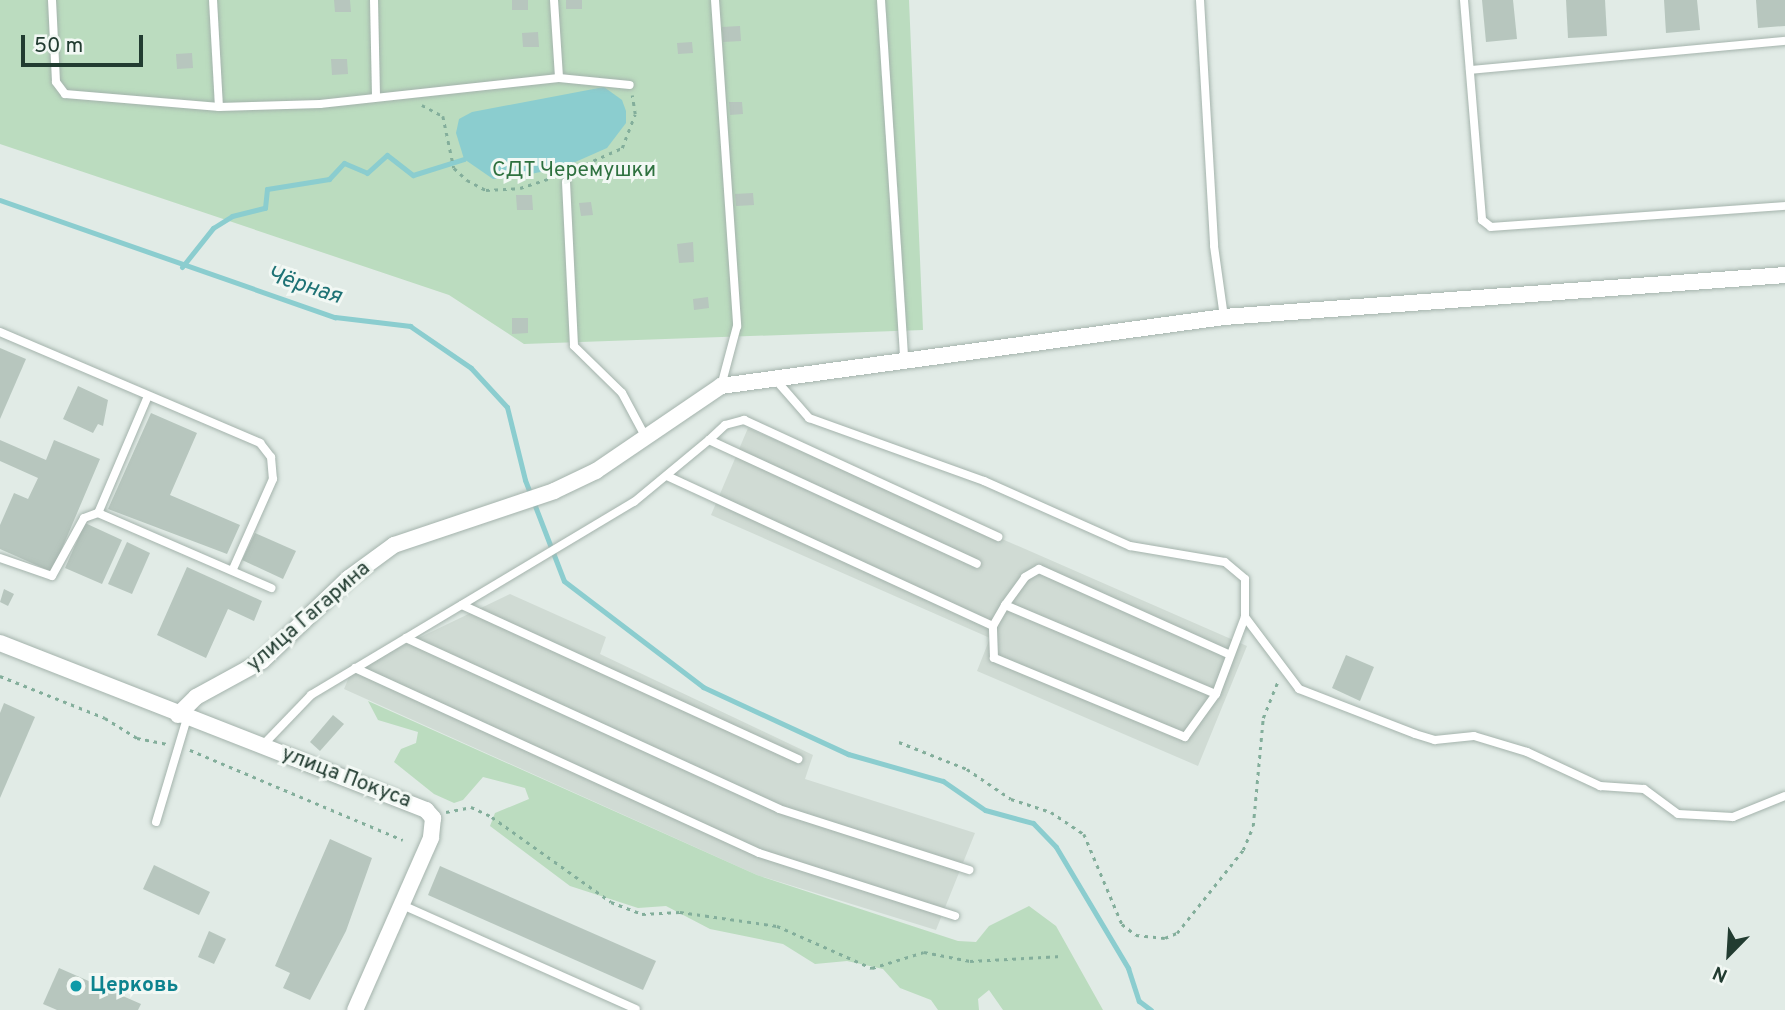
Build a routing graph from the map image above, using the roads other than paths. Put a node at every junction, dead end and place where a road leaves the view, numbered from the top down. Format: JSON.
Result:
{"nodes":[{"id":1,"x":52,"y":0,"type":"edge"},
{"id":2,"x":213,"y":0,"type":"edge"},
{"id":3,"x":374,"y":0,"type":"edge"},
{"id":4,"x":554,"y":0,"type":"edge"},
{"id":5,"x":715,"y":0,"type":"edge"},
{"id":6,"x":881,"y":0,"type":"edge"},
{"id":7,"x":1200,"y":0,"type":"edge"},
{"id":8,"x":1464,"y":0,"type":"edge"},
{"id":9,"x":1785,"y":41,"type":"edge"},
{"id":10,"x":1470,"y":70,"type":"junction"},
{"id":11,"x":559,"y":78,"type":"junction"},
{"id":12,"x":630,"y":85,"type":"road end"},
{"id":13,"x":376,"y":94,"type":"junction"},
{"id":14,"x":219,"y":107,"type":"junction"},
{"id":15,"x":566,"y":182,"type":"dead end"},
{"id":16,"x":1785,"y":206,"type":"edge"},
{"id":17,"x":1785,"y":275,"type":"edge"},
{"id":18,"x":1224,"y":317,"type":"junction"},
{"id":19,"x":0,"y":332,"type":"edge"},
{"id":20,"x":904,"y":360,"type":"junction"},
{"id":21,"x":775,"y":379,"type":"junction"},
{"id":22,"x":721,"y":386,"type":"junction"},
{"id":23,"x":148,"y":396,"type":"junction"},
{"id":24,"x":646,"y":438,"type":"junction"},
{"id":25,"x":709,"y":440,"type":"junction"},
{"id":26,"x":667,"y":476,"type":"junction"},
{"id":27,"x":98,"y":513,"type":"junction"},
{"id":28,"x":998,"y":537,"type":"dead end"},
{"id":29,"x":0,"y":558,"type":"edge"},
{"id":30,"x":977,"y":564,"type":"dead end"},
{"id":31,"x":233,"y":569,"type":"junction"},
{"id":32,"x":271,"y":588,"type":"dead end"},
{"id":33,"x":462,"y":605,"type":"junction"},
{"id":34,"x":1005,"y":605,"type":"junction"},
{"id":35,"x":1245,"y":617,"type":"junction"},
{"id":36,"x":993,"y":625,"type":"junction"},
{"id":37,"x":406,"y":638,"type":"junction"},
{"id":38,"x":0,"y":643,"type":"edge"},
{"id":39,"x":1230,"y":655,"type":"junction"},
{"id":40,"x":355,"y":668,"type":"junction"},
{"id":41,"x":1216,"y":694,"type":"junction"},
{"id":42,"x":183,"y":717,"type":"junction"},
{"id":43,"x":262,"y":746,"type":"junction"},
{"id":44,"x":798,"y":759,"type":"dead end"},
{"id":45,"x":1785,"y":796,"type":"edge"},
{"id":46,"x":156,"y":822,"type":"dead end"},
{"id":47,"x":969,"y":870,"type":"dead end"},
{"id":48,"x":400,"y":904,"type":"junction"},
{"id":49,"x":955,"y":916,"type":"dead end"},
{"id":50,"x":636,"y":1009,"type":"edge"},
{"id":51,"x":355,"y":1010,"type":"edge"}],
"edges":[{"from":1,"to":14,"type":"lane"},
{"from":2,"to":14,"type":"lane"},
{"from":3,"to":13,"type":"lane"},
{"from":4,"to":11,"type":"lane"},
{"from":5,"to":22,"type":"lane"},
{"from":6,"to":20,"type":"lane"},
{"from":7,"to":18,"type":"lane"},
{"from":8,"to":10,"type":"lane"},
{"from":9,"to":10,"type":"lane"},
{"from":10,"to":16,"type":"lane"},
{"from":11,"to":12,"type":"lane"},
{"from":11,"to":13,"type":"lane"},
{"from":13,"to":14,"type":"lane"},
{"from":15,"to":24,"type":"lane"},
{"from":17,"to":18,"type":"street"},
{"from":18,"to":20,"type":"street"},
{"from":19,"to":23,"type":"lane"},
{"from":20,"to":21,"type":"street"},
{"from":21,"to":22,"type":"street"},
{"from":21,"to":35,"type":"lane"},
{"from":22,"to":24,"type":"street","name":"улица Гагарина"},
{"from":23,"to":27,"type":"lane"},
{"from":23,"to":31,"type":"lane"},
{"from":24,"to":42,"type":"street","name":"улица Гагарина"},
{"from":25,"to":26,"type":"lane"},
{"from":25,"to":28,"type":"lane"},
{"from":25,"to":30,"type":"lane"},
{"from":26,"to":33,"type":"lane"},
{"from":26,"to":36,"type":"lane"},
{"from":27,"to":29,"type":"lane"},
{"from":27,"to":31,"type":"lane"},
{"from":31,"to":32,"type":"lane"},
{"from":33,"to":37,"type":"lane"},
{"from":33,"to":44,"type":"lane"},
{"from":34,"to":36,"type":"lane"},
{"from":34,"to":39,"type":"lane"},
{"from":34,"to":41,"type":"lane"},
{"from":35,"to":39,"type":"lane"},
{"from":35,"to":45,"type":"lane"},
{"from":36,"to":41,"type":"lane"},
{"from":37,"to":40,"type":"lane"},
{"from":37,"to":47,"type":"lane"},
{"from":38,"to":42,"type":"street"},
{"from":39,"to":41,"type":"lane"},
{"from":40,"to":43,"type":"lane"},
{"from":40,"to":49,"type":"lane"},
{"from":42,"to":43,"type":"street","name":"улица Покуса"},
{"from":42,"to":46,"type":"lane"},
{"from":43,"to":48,"type":"street","name":"улица Покуса"},
{"from":48,"to":50,"type":"lane"},
{"from":48,"to":51,"type":"street","name":"улица Покуса"}]}
